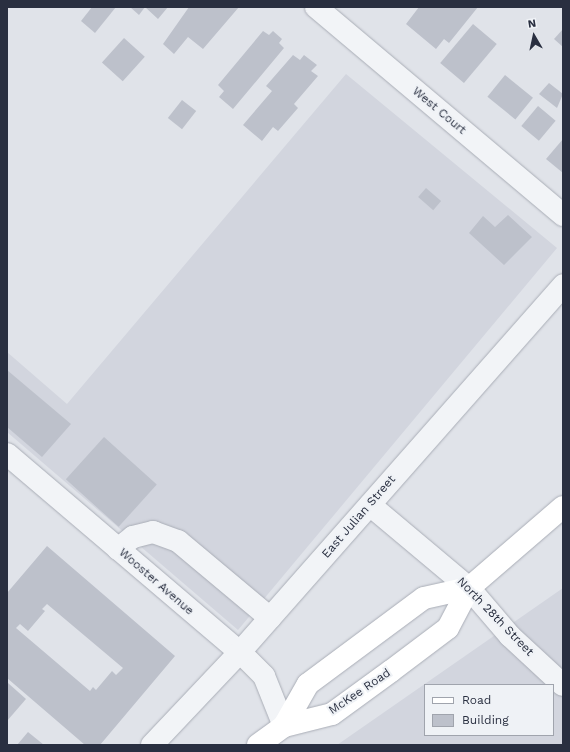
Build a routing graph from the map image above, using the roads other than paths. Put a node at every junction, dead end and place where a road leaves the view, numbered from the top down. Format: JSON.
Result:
{"nodes":[{"id":1,"x":316,"y":7,"type":"edge"},
{"id":2,"x":563,"y":215,"type":"edge"},
{"id":3,"x":563,"y":285,"type":"edge"},
{"id":4,"x":7,"y":454,"type":"edge"},
{"id":5,"x":370,"y":505,"type":"junction"},
{"id":6,"x":563,"y":507,"type":"edge"},
{"id":7,"x":118,"y":549,"type":"junction"},
{"id":8,"x":468,"y":588,"type":"junction"},
{"id":9,"x":270,"y":618,"type":"junction"},
{"id":10,"x":240,"y":652,"type":"junction"},
{"id":11,"x":563,"y":685,"type":"edge"},
{"id":12,"x":284,"y":726,"type":"junction"},
{"id":13,"x":152,"y":745,"type":"edge"},
{"id":14,"x":258,"y":745,"type":"edge"}],
"edges":[{"from":1,"to":2,"type":"street","name":"West Court"},
{"from":3,"to":5,"type":"street","name":"East Julian Street"},
{"from":4,"to":7,"type":"street","name":"Wooster Avenue"},
{"from":5,"to":8,"type":"street","name":"North 28th Street"},
{"from":5,"to":9,"type":"street","name":"East Julian Street"},
{"from":6,"to":8,"type":"main road","name":"McKee Road"},
{"from":7,"to":9,"type":"street"},
{"from":7,"to":10,"type":"street","name":"Wooster Avenue"},
{"from":8,"to":11,"type":"street","name":"North 28th Street"},
{"from":8,"to":12,"type":"main road","name":"McKee Road"},
{"from":8,"to":12,"type":"main road","name":"McKee Road"},
{"from":9,"to":10,"type":"street","name":"East Julian Street"},
{"from":10,"to":12,"type":"street","name":"Wooster Avenue"},
{"from":10,"to":13,"type":"street","name":"East Julian Street"},
{"from":12,"to":14,"type":"main road"}]}
